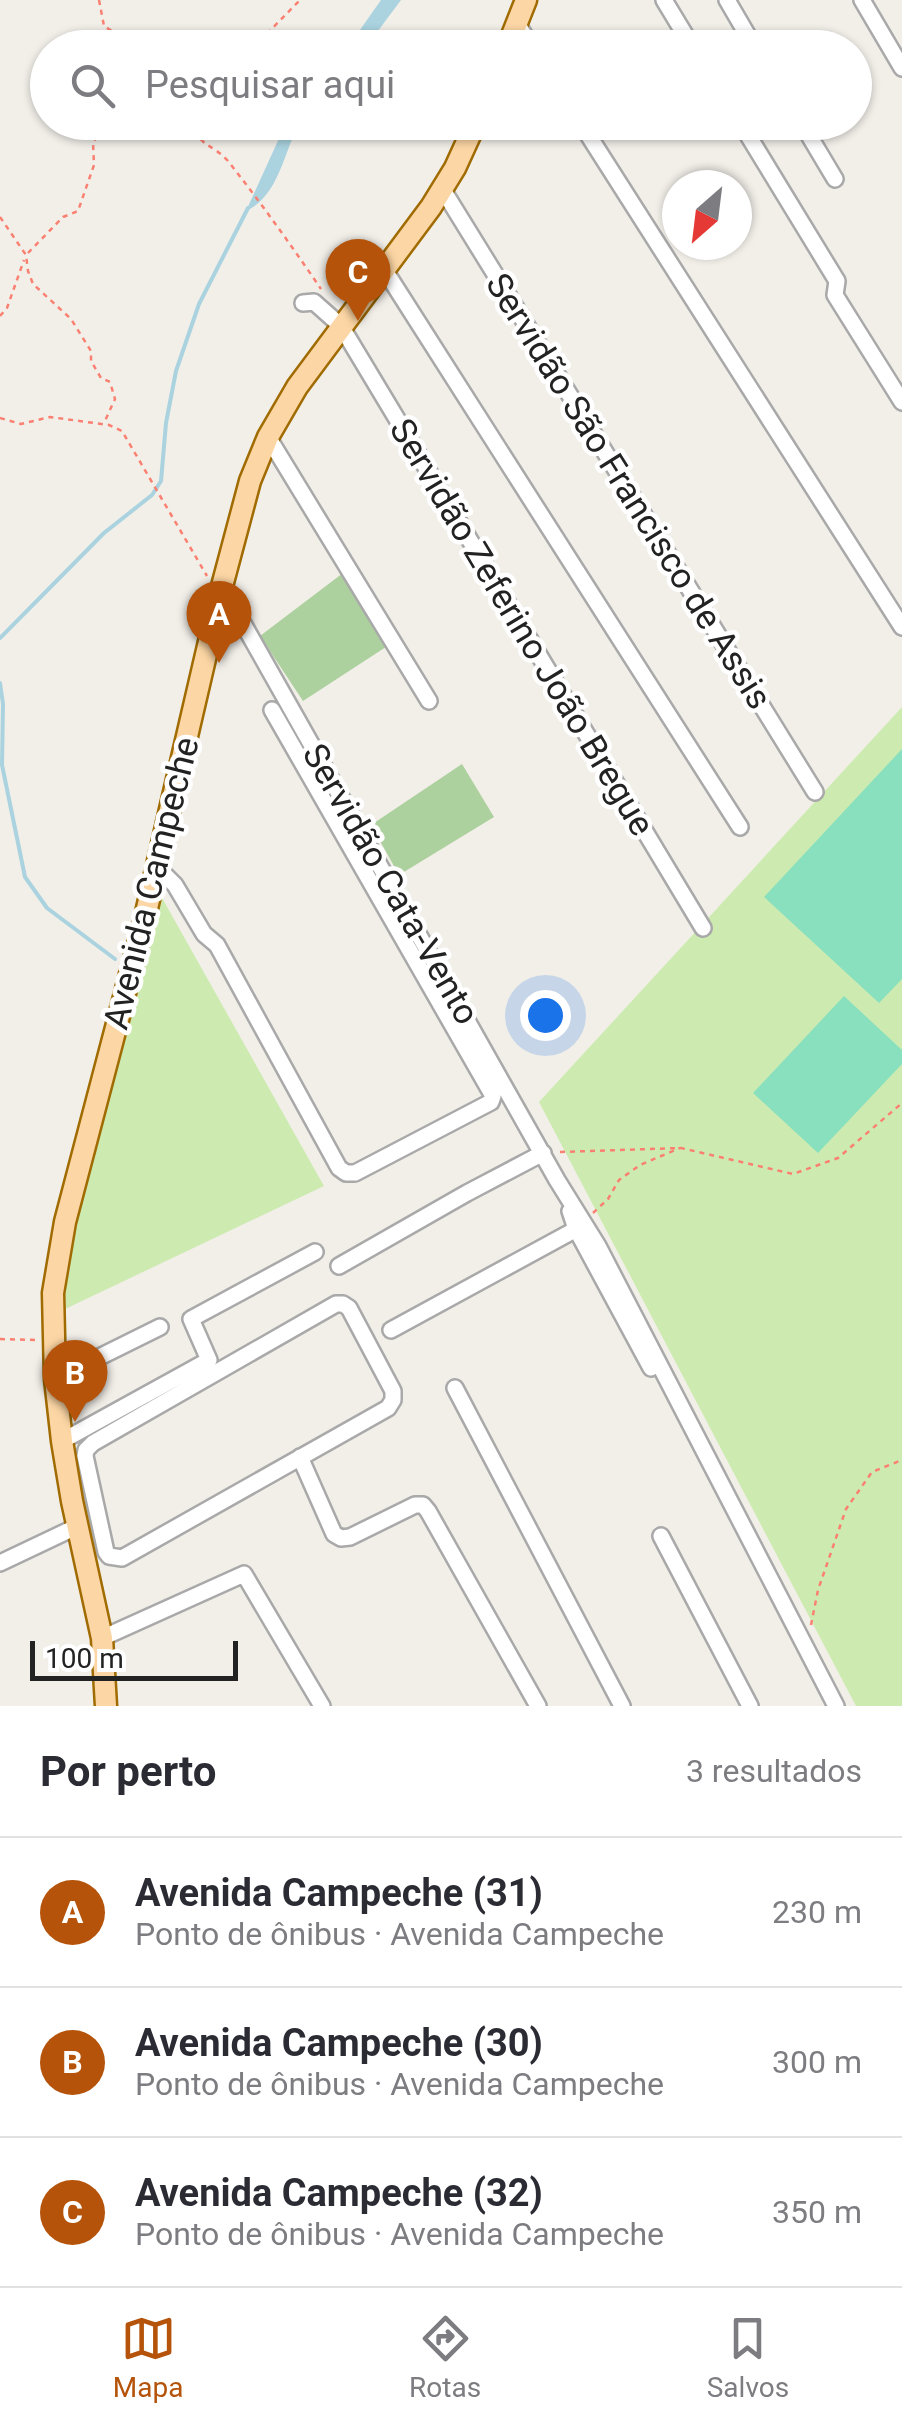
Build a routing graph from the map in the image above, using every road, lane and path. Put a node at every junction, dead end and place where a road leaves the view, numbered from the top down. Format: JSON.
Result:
{"nodes":[{"id":1,"x":100,"y":0,"type":"edge"},
{"id":2,"x":300,"y":0,"type":"edge"},
{"id":3,"x":526,"y":0,"type":"edge"},
{"id":4,"x":664,"y":0,"type":"edge"},
{"id":5,"x":726,"y":0,"type":"edge"},
{"id":6,"x":862,"y":0,"type":"edge"},
{"id":7,"x":517,"y":23,"type":"junction"},
{"id":8,"x":110,"y":30,"type":"edge"},
{"id":9,"x":271,"y":30,"type":"edge"},
{"id":10,"x":514,"y":30,"type":"edge"},
{"id":11,"x":521,"y":30,"type":"edge"},
{"id":12,"x":682,"y":30,"type":"edge"},
{"id":13,"x":744,"y":30,"type":"edge"},
{"id":14,"x":902,"y":68,"type":"edge"},
{"id":15,"x":95,"y":140,"type":"edge"},
{"id":16,"x":199,"y":140,"type":"edge"},
{"id":17,"x":467,"y":140,"type":"edge"},
{"id":18,"x":591,"y":140,"type":"edge"},
{"id":19,"x":751,"y":140,"type":"edge"},
{"id":20,"x":811,"y":140,"type":"edge"},
{"id":21,"x":835,"y":179,"type":"dead end"},
{"id":22,"x":443,"y":190,"type":"junction"},
{"id":23,"x":0,"y":217,"type":"edge"},
{"id":24,"x":26,"y":255,"type":"junction"},
{"id":25,"x":384,"y":268,"type":"junction"},
{"id":26,"x":323,"y":293,"type":"dead end"},
{"id":27,"x":303,"y":303,"type":"dead end"},
{"id":28,"x":0,"y":316,"type":"edge"},
{"id":29,"x":341,"y":326,"type":"junction"},
{"id":30,"x":902,"y":402,"type":"edge"},
{"id":31,"x":0,"y":418,"type":"edge"},
{"id":32,"x":104,"y":424,"type":"junction"},
{"id":33,"x":268,"y":437,"type":"junction"},
{"id":34,"x":221,"y":590,"type":"junction"},
{"id":35,"x":902,"y":627,"type":"edge"},
{"id":36,"x":429,"y":701,"type":"dead end"},
{"id":37,"x":272,"y":710,"type":"dead end"},
{"id":38,"x":815,"y":792,"type":"dead end"},
{"id":39,"x":740,"y":827,"type":"dead end"},
{"id":40,"x":157,"y":866,"type":"junction"},
{"id":41,"x":703,"y":928,"type":"dead end"},
{"id":42,"x":428,"y":965,"type":"junction"},
{"id":43,"x":902,"y":1103,"type":"edge"},
{"id":44,"x":682,"y":1148,"type":"junction"},
{"id":45,"x":542,"y":1153,"type":"junction"},
{"id":46,"x":581,"y":1226,"type":"junction"},
{"id":47,"x":315,"y":1252,"type":"dead end"},
{"id":48,"x":339,"y":1266,"type":"dead end"},
{"id":49,"x":160,"y":1327,"type":"dead end"},
{"id":50,"x":390,"y":1330,"type":"dead end"},
{"id":51,"x":0,"y":1339,"type":"edge"},
{"id":52,"x":53,"y":1340,"type":"junction"},
{"id":53,"x":55,"y":1379,"type":"junction"},
{"id":54,"x":456,"y":1388,"type":"dead end"},
{"id":55,"x":62,"y":1442,"type":"junction"},
{"id":56,"x":300,"y":1457,"type":"junction"},
{"id":57,"x":902,"y":1460,"type":"edge"},
{"id":58,"x":83,"y":1517,"type":"junction"},
{"id":59,"x":661,"y":1536,"type":"dead end"},
{"id":60,"x":0,"y":1563,"type":"edge"},
{"id":61,"x":102,"y":1638,"type":"junction"},
{"id":62,"x":806,"y":1646,"type":"junction"},
{"id":63,"x":106,"y":1706,"type":"edge"},
{"id":64,"x":322,"y":1706,"type":"edge"},
{"id":65,"x":538,"y":1706,"type":"edge"},
{"id":66,"x":622,"y":1706,"type":"edge"},
{"id":67,"x":750,"y":1706,"type":"edge"},
{"id":68,"x":836,"y":1706,"type":"edge"}],
"edges":[{"from":1,"to":8,"type":"path"},
{"from":2,"to":9,"type":"path"},
{"from":3,"to":7,"type":"main road"},
{"from":4,"to":12,"type":"street"},
{"from":5,"to":13,"type":"street"},
{"from":6,"to":14,"type":"street"},
{"from":7,"to":10,"type":"main road"},
{"from":7,"to":11,"type":"street"},
{"from":15,"to":24,"type":"path"},
{"from":16,"to":26,"type":"path"},
{"from":17,"to":22,"type":"main road","name":"Avenida Campeche"},
{"from":18,"to":35,"type":"street"},
{"from":19,"to":30,"type":"street"},
{"from":20,"to":21,"type":"street"},
{"from":22,"to":25,"type":"main road","name":"Avenida Campeche"},
{"from":22,"to":38,"type":"street","name":"Servidão São Francisco de Assis"},
{"from":23,"to":24,"type":"path"},
{"from":24,"to":28,"type":"path"},
{"from":24,"to":32,"type":"path"},
{"from":25,"to":29,"type":"main road","name":"Avenida Campeche"},
{"from":25,"to":39,"type":"street"},
{"from":27,"to":29,"type":"street"},
{"from":29,"to":33,"type":"main road","name":"Avenida Campeche"},
{"from":29,"to":41,"type":"street","name":"Servidão Zeferino João Bregue"},
{"from":31,"to":32,"type":"path"},
{"from":32,"to":34,"type":"path"},
{"from":33,"to":34,"type":"main road","name":"Avenida Campeche"},
{"from":33,"to":36,"type":"street"},
{"from":34,"to":40,"type":"main road","name":"Avenida Campeche"},
{"from":34,"to":42,"type":"street","name":"Servidão Cata-Vento"},
{"from":37,"to":42,"type":"street"},
{"from":40,"to":42,"type":"street"},
{"from":40,"to":52,"type":"main road","name":"Avenida Campeche"},
{"from":42,"to":45,"type":"street","name":"Servidão Cata-Vento"},
{"from":43,"to":44,"type":"path"},
{"from":44,"to":45,"type":"path"},
{"from":44,"to":46,"type":"path"},
{"from":45,"to":46,"type":"street","name":"Servidão Cata-Vento"},
{"from":45,"to":48,"type":"street"},
{"from":46,"to":50,"type":"street"},
{"from":46,"to":62,"type":"street","name":"Servidão Cata-Vento"},
{"from":47,"to":55,"type":"street"},
{"from":49,"to":53,"type":"street"},
{"from":51,"to":52,"type":"path"},
{"from":52,"to":53,"type":"main road","name":"Avenida Campeche"},
{"from":53,"to":55,"type":"main road","name":"Avenida Campeche"},
{"from":54,"to":66,"type":"street"},
{"from":55,"to":58,"type":"main road","name":"Avenida Campeche"},
{"from":56,"to":58,"type":"street"},
{"from":56,"to":58,"type":"street"},
{"from":56,"to":65,"type":"street"},
{"from":57,"to":62,"type":"path"},
{"from":58,"to":60,"type":"street"},
{"from":58,"to":61,"type":"main road","name":"Avenida Campeche"},
{"from":59,"to":67,"type":"street"},
{"from":61,"to":63,"type":"main road","name":"Avenida Campeche"},
{"from":61,"to":64,"type":"street"},
{"from":62,"to":68,"type":"street","name":"Servidão Cata-Vento"}]}
